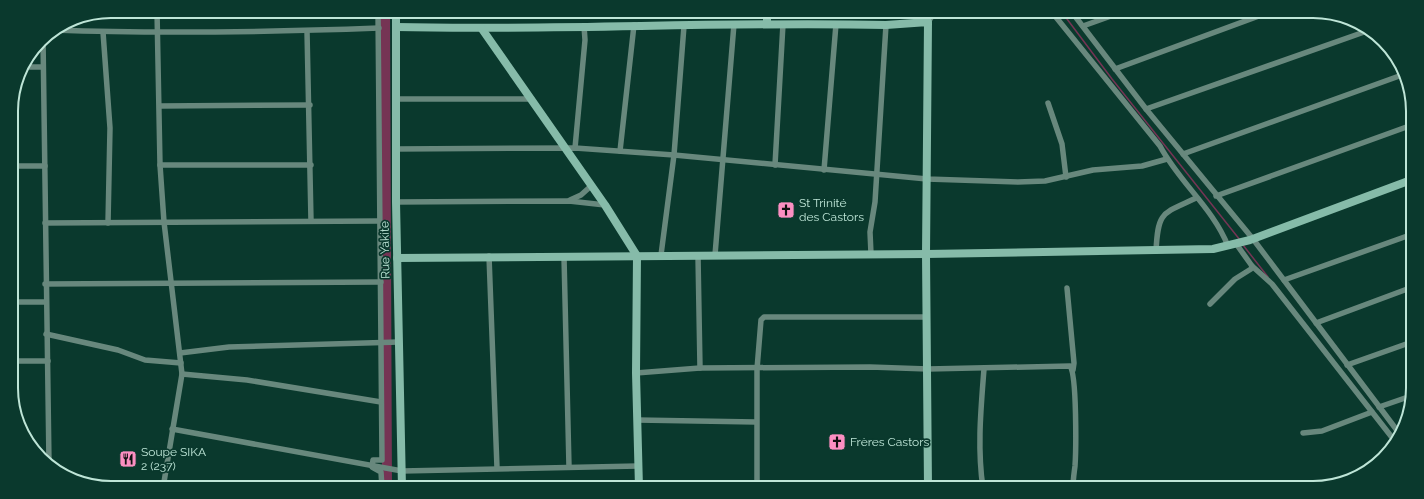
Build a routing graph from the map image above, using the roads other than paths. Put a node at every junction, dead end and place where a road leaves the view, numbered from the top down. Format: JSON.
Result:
{"nodes":[{"id":1,"x":157,"y":18,"type":"edge"},
{"id":2,"x":378,"y":18,"type":"edge"},
{"id":3,"x":396,"y":18,"type":"edge"},
{"id":4,"x":766,"y":18,"type":"edge"},
{"id":5,"x":931,"y":18,"type":"edge"},
{"id":6,"x":1057,"y":18,"type":"edge"},
{"id":7,"x":1077,"y":18,"type":"edge"},
{"id":8,"x":1105,"y":18,"type":"edge"},
{"id":9,"x":1253,"y":18,"type":"edge"},
{"id":10,"x":928,"y":22,"type":"junction"},
{"id":11,"x":734,"y":24,"type":"junction"},
{"id":12,"x":766,"y":24,"type":"junction"},
{"id":13,"x":783,"y":24,"type":"junction"},
{"id":14,"x":836,"y":24,"type":"junction"},
{"id":15,"x":634,"y":25,"type":"junction"},
{"id":16,"x":886,"y":25,"type":"junction"},
{"id":17,"x":584,"y":26,"type":"junction"},
{"id":18,"x":684,"y":26,"type":"junction"},
{"id":19,"x":1083,"y":26,"type":"junction"},
{"id":20,"x":396,"y":27,"type":"junction"},
{"id":21,"x":379,"y":28,"type":"junction"},
{"id":22,"x":482,"y":29,"type":"junction"},
{"id":23,"x":64,"y":30,"type":"edge"},
{"id":24,"x":157,"y":31,"type":"junction"},
{"id":25,"x":307,"y":31,"type":"junction"},
{"id":26,"x":103,"y":32,"type":"junction"},
{"id":27,"x":1362,"y":32,"type":"edge"},
{"id":28,"x":44,"y":46,"type":"edge"},
{"id":29,"x":29,"y":67,"type":"edge"},
{"id":30,"x":43,"y":67,"type":"junction"},
{"id":31,"x":1115,"y":69,"type":"junction"},
{"id":32,"x":1399,"y":76,"type":"edge"},
{"id":33,"x":396,"y":99,"type":"junction"},
{"id":34,"x":529,"y":99,"type":"junction"},
{"id":35,"x":1048,"y":103,"type":"dead end"},
{"id":36,"x":310,"y":105,"type":"junction"},
{"id":37,"x":160,"y":106,"type":"junction"},
{"id":38,"x":1146,"y":109,"type":"junction"},
{"id":39,"x":1406,"y":127,"type":"edge"},
{"id":40,"x":565,"y":148,"type":"junction"},
{"id":41,"x":575,"y":148,"type":"junction"},
{"id":42,"x":396,"y":149,"type":"junction"},
{"id":43,"x":620,"y":151,"type":"junction"},
{"id":44,"x":1183,"y":154,"type":"junction"},
{"id":45,"x":674,"y":155,"type":"junction"},
{"id":46,"x":723,"y":159,"type":"junction"},
{"id":47,"x":1167,"y":159,"type":"junction"},
{"id":48,"x":160,"y":165,"type":"junction"},
{"id":49,"x":310,"y":165,"type":"junction"},
{"id":50,"x":775,"y":165,"type":"junction"},
{"id":51,"x":18,"y":166,"type":"edge"},
{"id":52,"x":45,"y":166,"type":"junction"},
{"id":53,"x":824,"y":170,"type":"junction"},
{"id":54,"x":877,"y":173,"type":"junction"},
{"id":55,"x":1066,"y":177,"type":"junction"},
{"id":56,"x":927,"y":179,"type":"junction"},
{"id":57,"x":1406,"y":182,"type":"edge"},
{"id":58,"x":591,"y":186,"type":"junction"},
{"id":59,"x":1216,"y":196,"type":"junction"},
{"id":60,"x":1196,"y":198,"type":"junction"},
{"id":61,"x":569,"y":201,"type":"junction"},
{"id":62,"x":396,"y":202,"type":"junction"},
{"id":63,"x":605,"y":205,"type":"junction"},
{"id":64,"x":311,"y":221,"type":"junction"},
{"id":65,"x":379,"y":221,"type":"junction"},
{"id":66,"x":164,"y":222,"type":"junction"},
{"id":67,"x":45,"y":223,"type":"junction"},
{"id":68,"x":108,"y":223,"type":"junction"},
{"id":69,"x":1406,"y":236,"type":"edge"},
{"id":70,"x":1252,"y":240,"type":"junction"},
{"id":71,"x":1232,"y":245,"type":"junction"},
{"id":72,"x":1156,"y":251,"type":"junction"},
{"id":73,"x":871,"y":254,"type":"junction"},
{"id":74,"x":926,"y":254,"type":"junction"},
{"id":75,"x":661,"y":255,"type":"junction"},
{"id":76,"x":715,"y":255,"type":"junction"},
{"id":77,"x":489,"y":256,"type":"junction"},
{"id":78,"x":637,"y":256,"type":"junction"},
{"id":79,"x":698,"y":256,"type":"junction"},
{"id":80,"x":564,"y":257,"type":"junction"},
{"id":81,"x":397,"y":258,"type":"junction"},
{"id":82,"x":1252,"y":266,"type":"junction"},
{"id":83,"x":1284,"y":280,"type":"junction"},
{"id":84,"x":381,"y":282,"type":"junction"},
{"id":85,"x":46,"y":284,"type":"junction"},
{"id":86,"x":171,"y":284,"type":"junction"},
{"id":87,"x":1066,"y":288,"type":"dead end"},
{"id":88,"x":1406,"y":289,"type":"edge"},
{"id":89,"x":18,"y":302,"type":"edge"},
{"id":90,"x":46,"y":302,"type":"junction"},
{"id":91,"x":1210,"y":304,"type":"dead end"},
{"id":92,"x":927,"y":317,"type":"junction"},
{"id":93,"x":1316,"y":323,"type":"junction"},
{"id":94,"x":46,"y":334,"type":"junction"},
{"id":95,"x":382,"y":342,"type":"junction"},
{"id":96,"x":399,"y":342,"type":"junction"},
{"id":97,"x":1406,"y":344,"type":"edge"},
{"id":98,"x":180,"y":353,"type":"junction"},
{"id":99,"x":18,"y":361,"type":"edge"},
{"id":100,"x":48,"y":361,"type":"junction"},
{"id":101,"x":181,"y":363,"type":"junction"},
{"id":102,"x":1347,"y":364,"type":"junction"},
{"id":103,"x":700,"y":368,"type":"junction"},
{"id":104,"x":756,"y":369,"type":"junction"},
{"id":105,"x":928,"y":369,"type":"junction"},
{"id":106,"x":984,"y":369,"type":"junction"},
{"id":107,"x":1073,"y":370,"type":"junction"},
{"id":108,"x":636,"y":373,"type":"junction"},
{"id":109,"x":182,"y":374,"type":"junction"},
{"id":110,"x":1405,"y":398,"type":"edge"},
{"id":111,"x":381,"y":402,"type":"junction"},
{"id":112,"x":1379,"y":407,"type":"junction"},
{"id":113,"x":1372,"y":412,"type":"junction"},
{"id":114,"x":637,"y":420,"type":"junction"},
{"id":115,"x":756,"y":422,"type":"junction"},
{"id":116,"x":172,"y":429,"type":"junction"},
{"id":117,"x":1396,"y":429,"type":"edge"},
{"id":118,"x":1303,"y":433,"type":"dead end"},
{"id":119,"x":1392,"y":437,"type":"edge"},
{"id":120,"x":49,"y":457,"type":"edge"},
{"id":121,"x":372,"y":464,"type":"junction"},
{"id":122,"x":638,"y":466,"type":"junction"},
{"id":123,"x":569,"y":467,"type":"junction"},
{"id":124,"x":498,"y":468,"type":"junction"},
{"id":125,"x":400,"y":470,"type":"junction"},
{"id":126,"x":164,"y":481,"type":"edge"},
{"id":127,"x":382,"y":481,"type":"edge"},
{"id":128,"x":401,"y":481,"type":"edge"},
{"id":129,"x":638,"y":481,"type":"edge"},
{"id":130,"x":757,"y":481,"type":"edge"},
{"id":131,"x":928,"y":481,"type":"edge"},
{"id":132,"x":983,"y":481,"type":"edge"},
{"id":133,"x":1074,"y":481,"type":"edge"}],
"edges":[{"from":1,"to":24,"type":"street"},
{"from":2,"to":21,"type":"street"},
{"from":3,"to":20,"type":"street","name":"Rue Yakite"},
{"from":4,"to":12,"type":"street"},
{"from":5,"to":10,"type":"street"},
{"from":6,"to":47,"type":"street"},
{"from":7,"to":19,"type":"street"},
{"from":8,"to":19,"type":"street"},
{"from":9,"to":31,"type":"street"},
{"from":10,"to":16,"type":"street"},
{"from":10,"to":56,"type":"street"},
{"from":11,"to":12,"type":"street"},
{"from":11,"to":18,"type":"street"},
{"from":11,"to":46,"type":"street"},
{"from":12,"to":13,"type":"street"},
{"from":13,"to":14,"type":"street"},
{"from":13,"to":50,"type":"street"},
{"from":14,"to":16,"type":"street"},
{"from":14,"to":53,"type":"street"},
{"from":15,"to":17,"type":"street"},
{"from":15,"to":18,"type":"street"},
{"from":15,"to":43,"type":"street"},
{"from":16,"to":54,"type":"street"},
{"from":17,"to":22,"type":"street"},
{"from":17,"to":41,"type":"street"},
{"from":18,"to":45,"type":"street"},
{"from":19,"to":31,"type":"street"},
{"from":20,"to":22,"type":"street"},
{"from":20,"to":33,"type":"street","name":"Rue Yakite"},
{"from":21,"to":25,"type":"street"},
{"from":21,"to":65,"type":"street"},
{"from":22,"to":34,"type":"street"},
{"from":23,"to":26,"type":"street"},
{"from":24,"to":25,"type":"street"},
{"from":24,"to":26,"type":"street"},
{"from":24,"to":37,"type":"street"},
{"from":25,"to":36,"type":"street"},
{"from":26,"to":68,"type":"street"},
{"from":27,"to":38,"type":"street"},
{"from":28,"to":30,"type":"street"},
{"from":29,"to":30,"type":"street"},
{"from":30,"to":52,"type":"street"},
{"from":31,"to":38,"type":"street"},
{"from":32,"to":44,"type":"street"},
{"from":33,"to":34,"type":"street"},
{"from":33,"to":42,"type":"street","name":"Rue Yakite"},
{"from":34,"to":40,"type":"street"},
{"from":35,"to":55,"type":"street"},
{"from":36,"to":37,"type":"street"},
{"from":36,"to":49,"type":"street"},
{"from":37,"to":48,"type":"street"},
{"from":38,"to":44,"type":"street"},
{"from":39,"to":59,"type":"street"},
{"from":40,"to":41,"type":"street"},
{"from":40,"to":42,"type":"street"},
{"from":40,"to":58,"type":"street"},
{"from":41,"to":43,"type":"street"},
{"from":42,"to":62,"type":"street","name":"Rue Yakite"},
{"from":43,"to":45,"type":"street"},
{"from":44,"to":59,"type":"street"},
{"from":45,"to":46,"type":"street"},
{"from":45,"to":75,"type":"street"},
{"from":46,"to":50,"type":"street"},
{"from":46,"to":76,"type":"street"},
{"from":47,"to":55,"type":"street"},
{"from":47,"to":60,"type":"street"},
{"from":48,"to":49,"type":"street"},
{"from":48,"to":66,"type":"street"},
{"from":49,"to":64,"type":"street"},
{"from":50,"to":53,"type":"street"},
{"from":51,"to":52,"type":"street"},
{"from":52,"to":67,"type":"street"},
{"from":53,"to":54,"type":"street"},
{"from":54,"to":56,"type":"street"},
{"from":54,"to":73,"type":"street"},
{"from":55,"to":56,"type":"street"},
{"from":56,"to":74,"type":"street"},
{"from":57,"to":70,"type":"street"},
{"from":58,"to":61,"type":"street"},
{"from":58,"to":63,"type":"street"},
{"from":59,"to":70,"type":"street"},
{"from":60,"to":71,"type":"street"},
{"from":60,"to":72,"type":"street"},
{"from":61,"to":62,"type":"street"},
{"from":61,"to":63,"type":"street"},
{"from":62,"to":81,"type":"street","name":"Rue Yakite"},
{"from":63,"to":78,"type":"street"},
{"from":64,"to":65,"type":"street"},
{"from":64,"to":66,"type":"street"},
{"from":65,"to":84,"type":"street"},
{"from":66,"to":68,"type":"street"},
{"from":66,"to":86,"type":"street"},
{"from":67,"to":68,"type":"street"},
{"from":67,"to":85,"type":"street"},
{"from":69,"to":83,"type":"street"},
{"from":70,"to":71,"type":"street"},
{"from":70,"to":83,"type":"street"},
{"from":71,"to":72,"type":"street"},
{"from":71,"to":82,"type":"street"},
{"from":72,"to":74,"type":"street"},
{"from":73,"to":74,"type":"street"},
{"from":73,"to":76,"type":"street"},
{"from":74,"to":92,"type":"street"},
{"from":75,"to":78,"type":"street"},
{"from":75,"to":79,"type":"street"},
{"from":76,"to":79,"type":"street"},
{"from":77,"to":80,"type":"street"},
{"from":77,"to":81,"type":"street"},
{"from":77,"to":124,"type":"street"},
{"from":78,"to":80,"type":"street"},
{"from":78,"to":108,"type":"street"},
{"from":79,"to":103,"type":"street"},
{"from":80,"to":123,"type":"street"},
{"from":81,"to":96,"type":"street","name":"Rue Yakite"},
{"from":82,"to":91,"type":"street"},
{"from":82,"to":113,"type":"street"},
{"from":83,"to":93,"type":"street"},
{"from":84,"to":86,"type":"street"},
{"from":84,"to":95,"type":"street"},
{"from":85,"to":86,"type":"street"},
{"from":85,"to":90,"type":"street"},
{"from":86,"to":98,"type":"street"},
{"from":87,"to":107,"type":"street"},
{"from":88,"to":93,"type":"street"},
{"from":89,"to":90,"type":"street"},
{"from":90,"to":94,"type":"street"},
{"from":92,"to":104,"type":"street"},
{"from":92,"to":105,"type":"street"},
{"from":93,"to":102,"type":"street"},
{"from":94,"to":100,"type":"street"},
{"from":94,"to":101,"type":"street"},
{"from":95,"to":96,"type":"street"},
{"from":95,"to":98,"type":"street"},
{"from":95,"to":111,"type":"street"},
{"from":96,"to":125,"type":"street","name":"Rue Yakite"},
{"from":97,"to":102,"type":"street"},
{"from":98,"to":101,"type":"street"},
{"from":99,"to":100,"type":"street"},
{"from":100,"to":120,"type":"street"},
{"from":101,"to":109,"type":"street"},
{"from":102,"to":112,"type":"street"},
{"from":103,"to":104,"type":"street"},
{"from":103,"to":108,"type":"street"},
{"from":104,"to":105,"type":"street"},
{"from":104,"to":115,"type":"street"},
{"from":105,"to":106,"type":"street"},
{"from":105,"to":131,"type":"street"},
{"from":106,"to":107,"type":"street"},
{"from":106,"to":132,"type":"street"},
{"from":107,"to":133,"type":"street"},
{"from":108,"to":114,"type":"street"},
{"from":109,"to":111,"type":"street"},
{"from":109,"to":116,"type":"street"},
{"from":110,"to":112,"type":"street"},
{"from":111,"to":121,"type":"street"},
{"from":112,"to":117,"type":"street"},
{"from":113,"to":118,"type":"street"},
{"from":113,"to":119,"type":"street"},
{"from":114,"to":115,"type":"street"},
{"from":114,"to":122,"type":"street"},
{"from":115,"to":130,"type":"street"},
{"from":116,"to":121,"type":"street"},
{"from":116,"to":126,"type":"street"},
{"from":121,"to":125,"type":"street"},
{"from":121,"to":127,"type":"street"},
{"from":122,"to":123,"type":"street"},
{"from":122,"to":129,"type":"street"},
{"from":123,"to":124,"type":"street"},
{"from":124,"to":125,"type":"street"},
{"from":125,"to":128,"type":"street","name":"Rue Yakite"}]}
